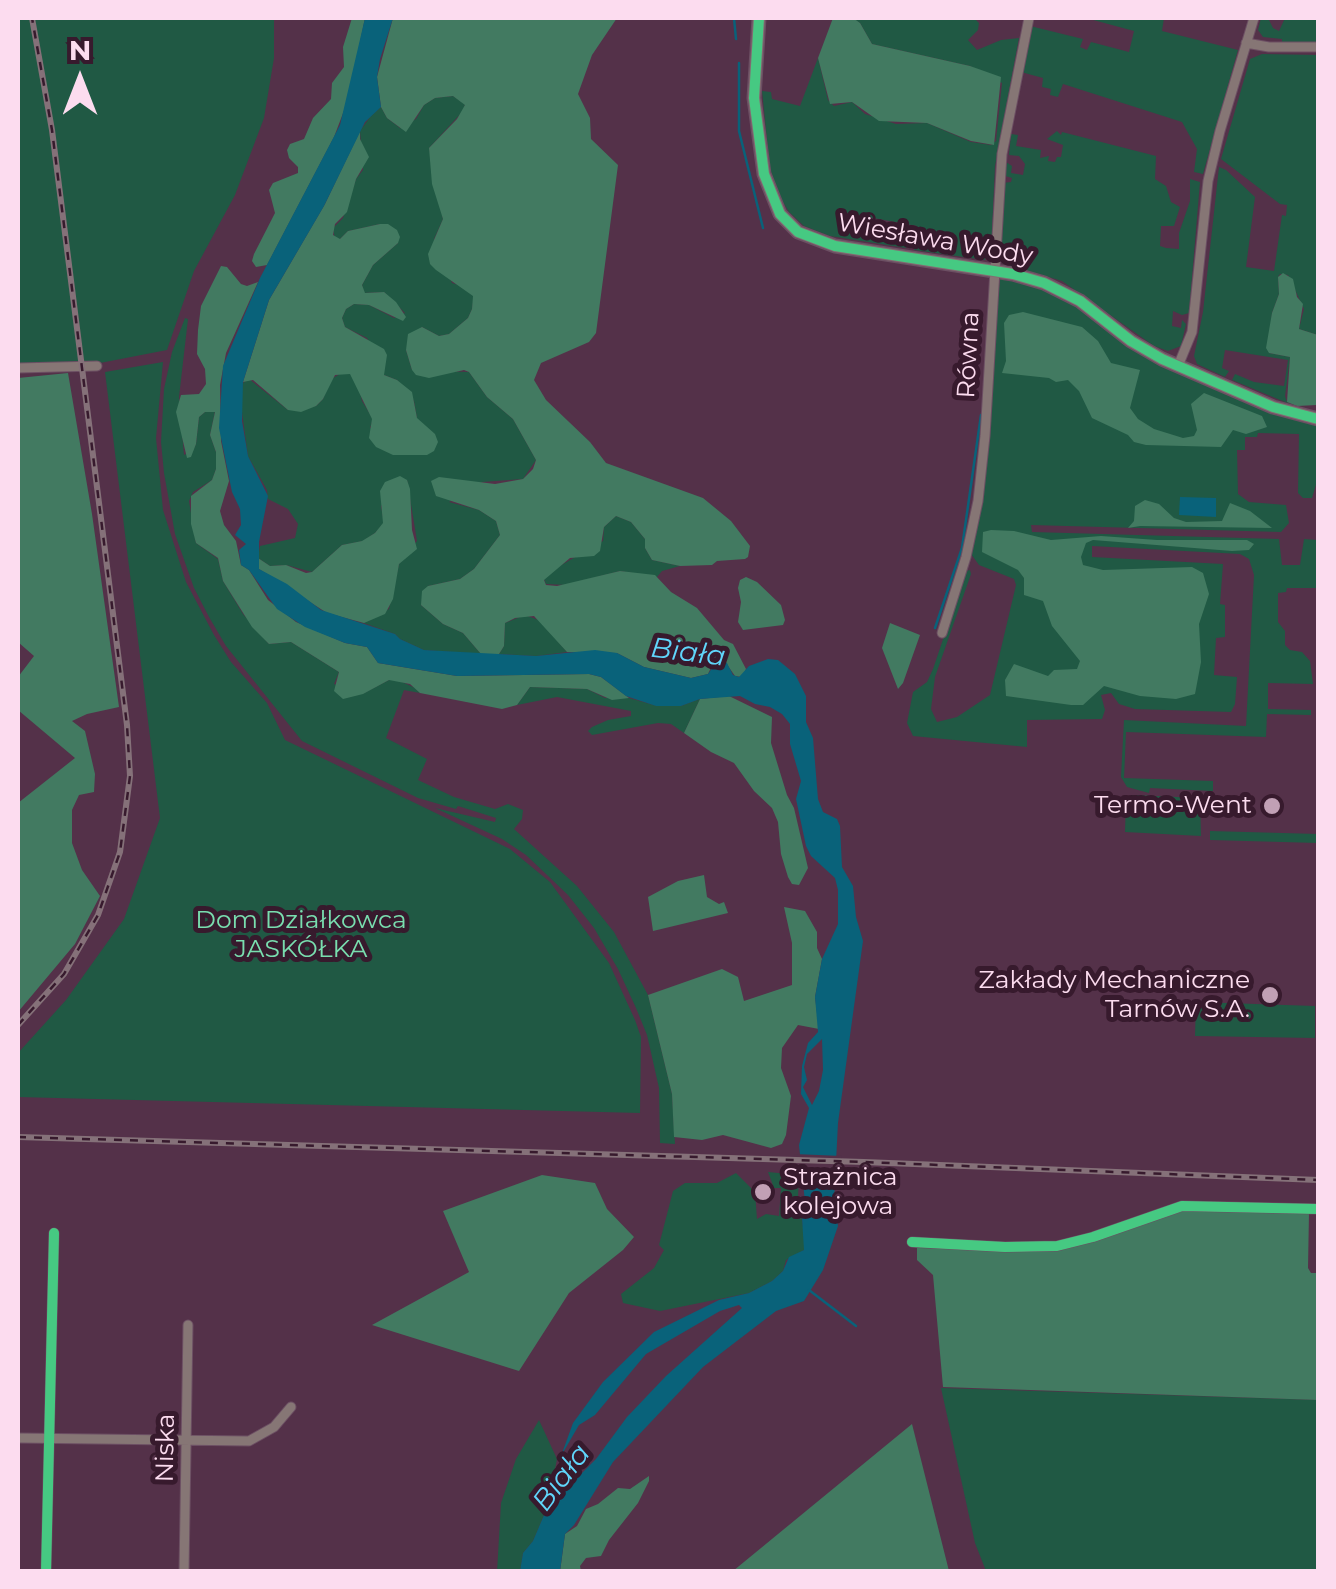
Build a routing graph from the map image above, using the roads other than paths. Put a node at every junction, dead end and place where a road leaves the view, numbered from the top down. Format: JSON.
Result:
{"nodes":[{"id":1,"x":759,"y":18,"type":"edge"},
{"id":2,"x":1029,"y":18,"type":"edge"},
{"id":3,"x":1254,"y":18,"type":"edge"},
{"id":4,"x":1246,"y":43,"type":"junction"},
{"id":5,"x":1318,"y":47,"type":"edge"},
{"id":6,"x":994,"y":271,"type":"junction"},
{"id":7,"x":97,"y":366,"type":"dead end"},
{"id":8,"x":1178,"y":366,"type":"junction"},
{"id":9,"x":18,"y":368,"type":"edge"},
{"id":10,"x":1318,"y":419,"type":"edge"},
{"id":11,"x":942,"y":632,"type":"dead end"},
{"id":12,"x":1318,"y":1209,"type":"edge"},
{"id":13,"x":54,"y":1232,"type":"dead end"},
{"id":14,"x":912,"y":1242,"type":"dead end"},
{"id":15,"x":188,"y":1325,"type":"dead end"},
{"id":16,"x":291,"y":1407,"type":"dead end"},
{"id":17,"x":18,"y":1438,"type":"edge"},
{"id":18,"x":50,"y":1440,"type":"junction"},
{"id":19,"x":186,"y":1442,"type":"junction"},
{"id":20,"x":46,"y":1572,"type":"edge"},
{"id":21,"x":184,"y":1572,"type":"edge"}],
"edges":[{"from":1,"to":6,"type":"street","name":"Wiesława Wody"},
{"from":2,"to":6,"type":"street","name":"Równa"},
{"from":3,"to":4,"type":"street"},
{"from":4,"to":5,"type":"street"},
{"from":4,"to":8,"type":"street"},
{"from":6,"to":8,"type":"street","name":"Wiesława Wody"},
{"from":6,"to":11,"type":"street","name":"Równa"},
{"from":7,"to":9,"type":"street"},
{"from":8,"to":10,"type":"street","name":"Wiesława Wody"},
{"from":12,"to":14,"type":"street"},
{"from":13,"to":18,"type":"street"},
{"from":15,"to":19,"type":"street","name":"Niska"},
{"from":16,"to":19,"type":"street"},
{"from":17,"to":18,"type":"street"},
{"from":18,"to":19,"type":"street"},
{"from":18,"to":20,"type":"street"},
{"from":19,"to":21,"type":"street","name":"Niska"}]}
